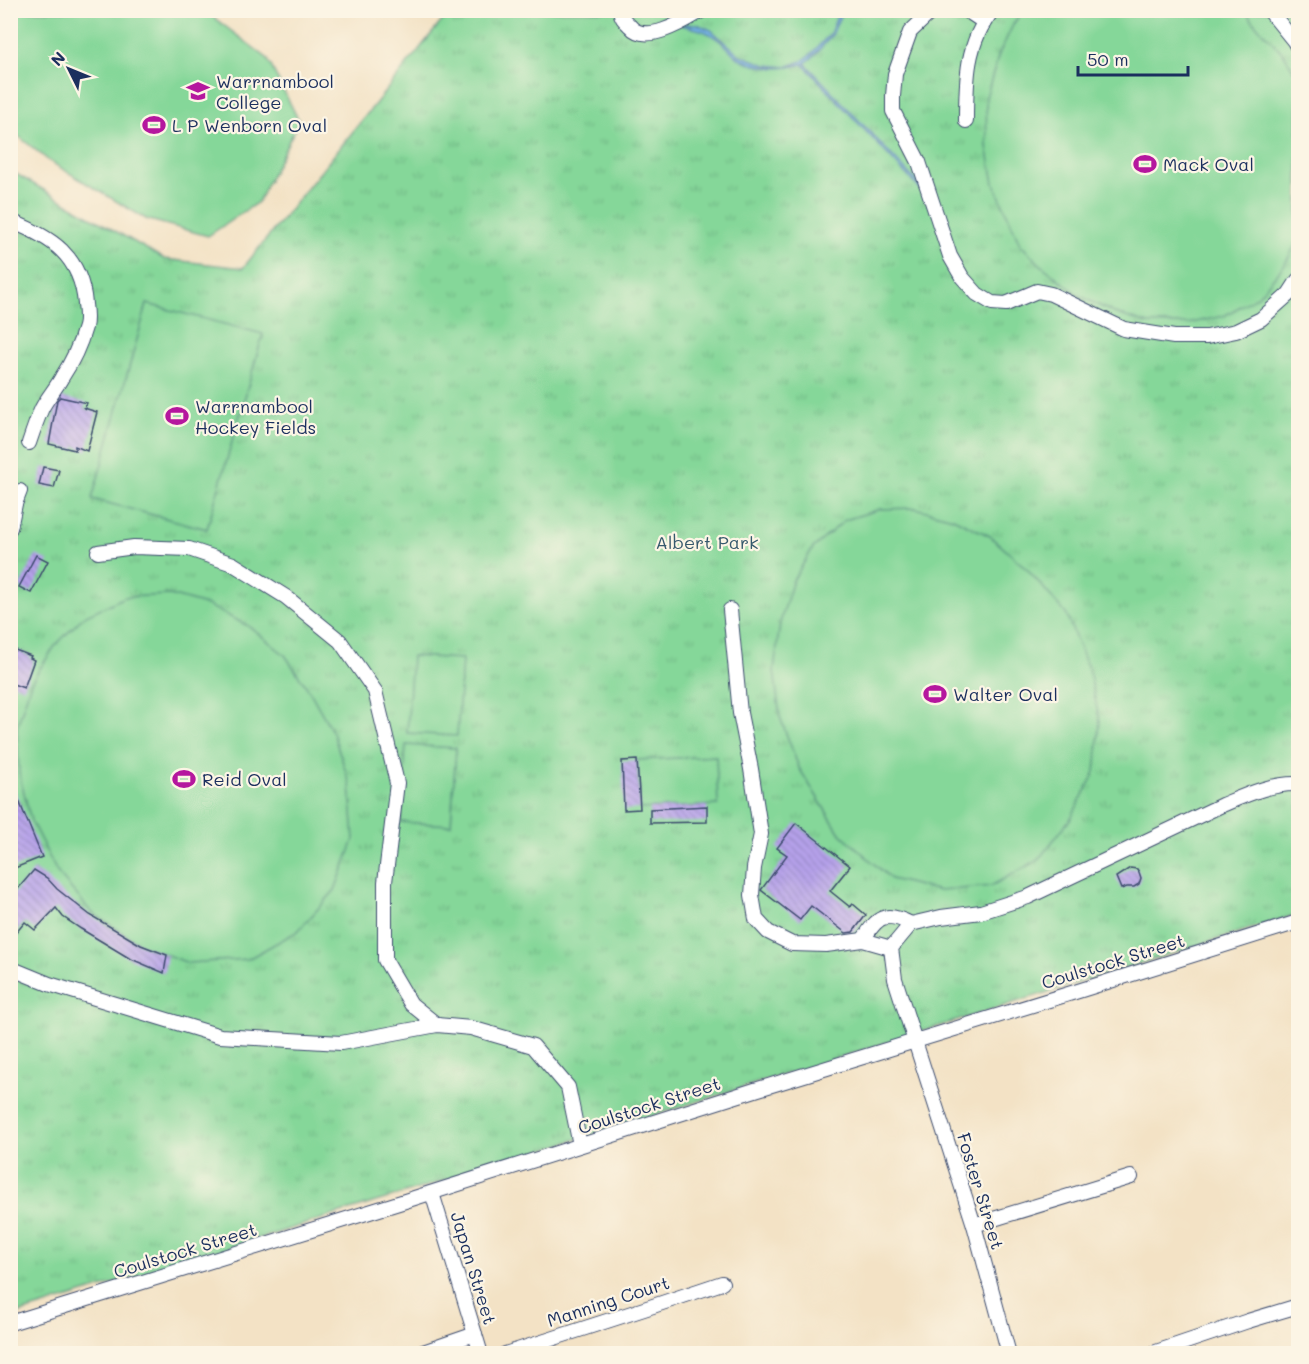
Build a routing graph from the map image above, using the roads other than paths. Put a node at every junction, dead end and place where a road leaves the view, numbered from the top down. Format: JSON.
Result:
{"nodes":[{"id":1,"x":620,"y":10,"type":"edge"},
{"id":2,"x":703,"y":10,"type":"edge"},
{"id":3,"x":933,"y":10,"type":"edge"},
{"id":4,"x":966,"y":10,"type":"edge"},
{"id":5,"x":993,"y":10,"type":"edge"},
{"id":6,"x":1269,"y":10,"type":"edge"},
{"id":7,"x":984,"y":22,"type":"junction"},
{"id":8,"x":1299,"y":48,"type":"edge"},
{"id":9,"x":966,"y":121,"type":"dead end"},
{"id":10,"x":10,"y":221,"type":"edge"},
{"id":11,"x":1299,"y":280,"type":"edge"},
{"id":12,"x":29,"y":443,"type":"dead end"},
{"id":13,"x":20,"y":491,"type":"dead end"},
{"id":14,"x":10,"y":528,"type":"edge"},
{"id":15,"x":98,"y":552,"type":"dead end"},
{"id":16,"x":730,"y":610,"type":"dead end"},
{"id":17,"x":1299,"y":784,"type":"edge"},
{"id":18,"x":1299,"y":922,"type":"edge"},
{"id":19,"x":910,"y":924,"type":"junction"},
{"id":20,"x":863,"y":940,"type":"junction"},
{"id":21,"x":891,"y":948,"type":"junction"},
{"id":22,"x":10,"y":968,"type":"edge"},
{"id":23,"x":437,"y":1025,"type":"junction"},
{"id":24,"x":915,"y":1041,"type":"junction"},
{"id":25,"x":580,"y":1145,"type":"junction"},
{"id":26,"x":1131,"y":1177,"type":"dead end"},
{"id":27,"x":432,"y":1193,"type":"junction"},
{"id":28,"x":974,"y":1225,"type":"junction"},
{"id":29,"x":722,"y":1282,"type":"dead end"},
{"id":30,"x":1299,"y":1306,"type":"edge"},
{"id":31,"x":10,"y":1323,"type":"edge"},
{"id":32,"x":475,"y":1334,"type":"junction"},
{"id":33,"x":417,"y":1353,"type":"edge"},
{"id":34,"x":481,"y":1353,"type":"edge"},
{"id":35,"x":505,"y":1353,"type":"edge"},
{"id":36,"x":1009,"y":1353,"type":"edge"},
{"id":37,"x":1150,"y":1353,"type":"edge"}],
"edges":[{"from":1,"to":2,"type":"street"},
{"from":3,"to":11,"type":"street"},
{"from":4,"to":7,"type":"street"},
{"from":5,"to":7,"type":"street"},
{"from":6,"to":8,"type":"street"},
{"from":7,"to":9,"type":"street"},
{"from":10,"to":12,"type":"street"},
{"from":13,"to":14,"type":"street"},
{"from":15,"to":23,"type":"street"},
{"from":16,"to":20,"type":"street"},
{"from":17,"to":19,"type":"street"},
{"from":18,"to":24,"type":"street","name":"Coulstock Street"},
{"from":19,"to":20,"type":"street"},
{"from":19,"to":21,"type":"street"},
{"from":20,"to":21,"type":"street"},
{"from":21,"to":24,"type":"street","name":"Foster Street"},
{"from":22,"to":23,"type":"street"},
{"from":23,"to":25,"type":"street"},
{"from":24,"to":25,"type":"street","name":"Coulstock Street"},
{"from":24,"to":28,"type":"street","name":"Foster Street"},
{"from":25,"to":27,"type":"street","name":"Coulstock Street"},
{"from":26,"to":28,"type":"street"},
{"from":27,"to":31,"type":"street","name":"Coulstock Street"},
{"from":27,"to":32,"type":"street","name":"Japan Street"},
{"from":28,"to":36,"type":"street","name":"Foster Street"},
{"from":29,"to":35,"type":"street","name":"Manning Court"},
{"from":30,"to":37,"type":"street"},
{"from":32,"to":33,"type":"street"},
{"from":32,"to":34,"type":"street","name":"Japan Street"}]}
